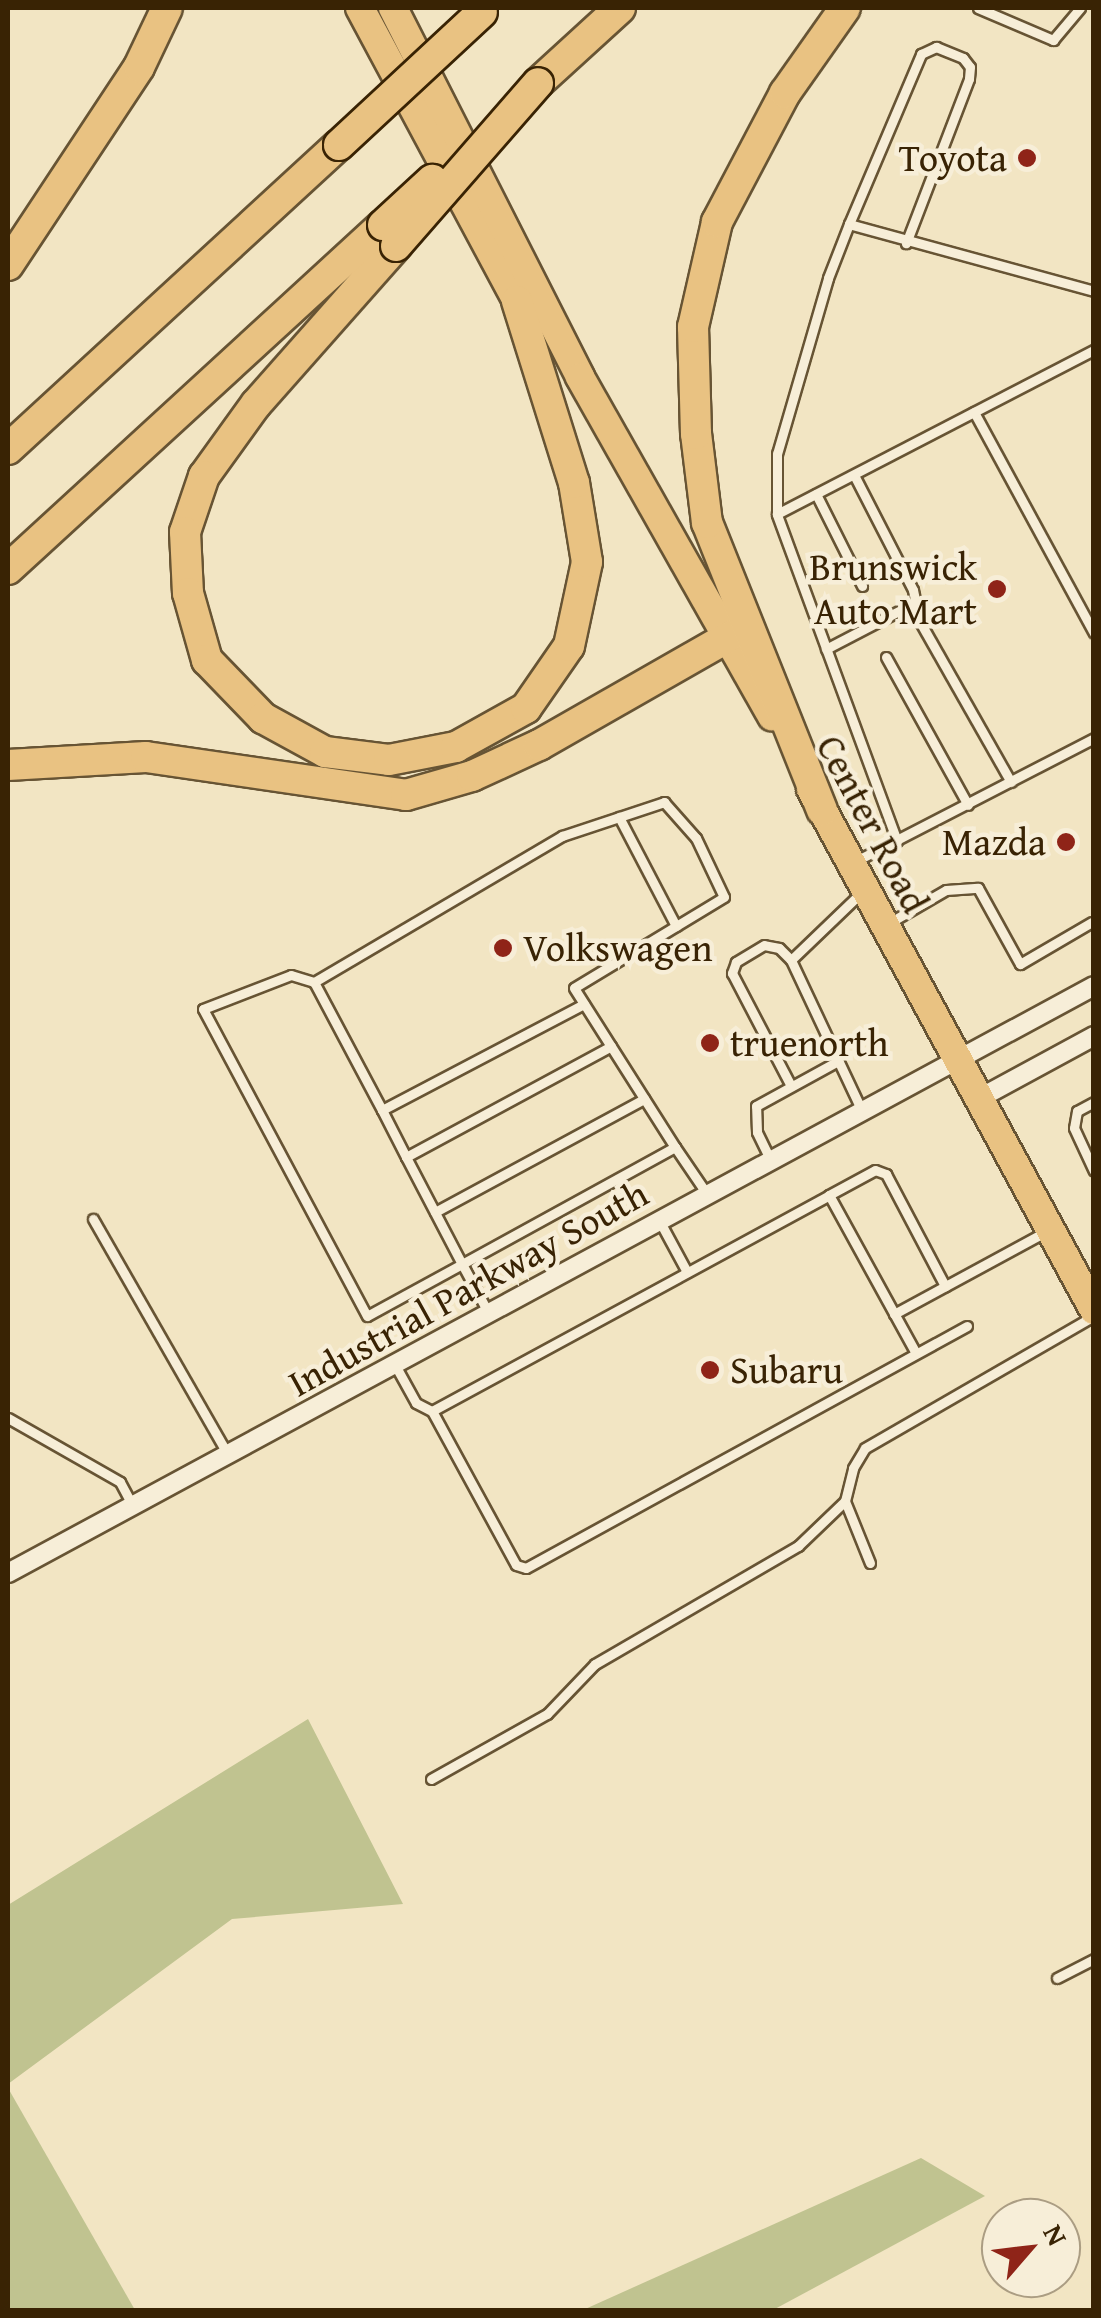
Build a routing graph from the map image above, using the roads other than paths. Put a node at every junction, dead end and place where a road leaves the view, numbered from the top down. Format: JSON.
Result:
{"nodes":[{"id":1,"x":168,"y":8,"type":"edge"},
{"id":2,"x":189,"y":8,"type":"edge"},
{"id":3,"x":360,"y":8,"type":"edge"},
{"id":4,"x":394,"y":8,"type":"edge"},
{"id":5,"x":620,"y":8,"type":"edge"},
{"id":6,"x":844,"y":8,"type":"edge"},
{"id":7,"x":978,"y":8,"type":"edge"},
{"id":8,"x":1080,"y":8,"type":"edge"},
{"id":9,"x":484,"y":10,"type":"edge"},
{"id":10,"x":139,"y":67,"type":"junction"},
{"id":11,"x":848,"y":224,"type":"junction"},
{"id":12,"x":390,"y":235,"type":"junction"},
{"id":13,"x":906,"y":243,"type":"junction"},
{"id":14,"x":8,"y":265,"type":"edge"},
{"id":15,"x":1094,"y":291,"type":"edge"},
{"id":16,"x":517,"y":302,"type":"junction"},
{"id":17,"x":1094,"y":350,"type":"edge"},
{"id":18,"x":580,"y":377,"type":"junction"},
{"id":19,"x":974,"y":412,"type":"junction"},
{"id":20,"x":8,"y":449,"type":"edge"},
{"id":21,"x":854,"y":475,"type":"junction"},
{"id":22,"x":816,"y":494,"type":"junction"},
{"id":23,"x":777,"y":514,"type":"junction"},
{"id":24,"x":8,"y":569,"type":"edge"},
{"id":25,"x":862,"y":586,"type":"dead end"},
{"id":26,"x":916,"y":602,"type":"junction"},
{"id":27,"x":1094,"y":633,"type":"edge"},
{"id":28,"x":730,"y":636,"type":"junction"},
{"id":29,"x":826,"y":649,"type":"junction"},
{"id":30,"x":886,"y":657,"type":"dead end"},
{"id":31,"x":1094,"y":738,"type":"edge"},
{"id":32,"x":8,"y":766,"type":"edge"},
{"id":33,"x":1011,"y":782,"type":"junction"},
{"id":34,"x":968,"y":805,"type":"junction"},
{"id":35,"x":822,"y":810,"type":"junction"},
{"id":36,"x":619,"y":817,"type":"junction"},
{"id":37,"x":897,"y":841,"type":"junction"},
{"id":38,"x":852,"y":863,"type":"junction"},
{"id":39,"x":866,"y":888,"type":"junction"},
{"id":40,"x":1092,"y":922,"type":"edge"},
{"id":41,"x":885,"y":925,"type":"junction"},
{"id":42,"x":676,"y":926,"type":"junction"},
{"id":43,"x":791,"y":960,"type":"junction"},
{"id":44,"x":314,"y":982,"type":"junction"},
{"id":45,"x":1094,"y":986,"type":"edge"},
{"id":46,"x":584,"y":1004,"type":"junction"},
{"id":47,"x":1094,"y":1036,"type":"edge"},
{"id":48,"x":611,"y":1046,"type":"junction"},
{"id":49,"x":959,"y":1059,"type":"junction"},
{"id":50,"x":838,"y":1062,"type":"junction"},
{"id":51,"x":792,"y":1086,"type":"junction"},
{"id":52,"x":980,"y":1098,"type":"junction"},
{"id":53,"x":644,"y":1099,"type":"junction"},
{"id":54,"x":1094,"y":1102,"type":"edge"},
{"id":55,"x":382,"y":1110,"type":"junction"},
{"id":56,"x":862,"y":1111,"type":"junction"},
{"id":57,"x":674,"y":1147,"type":"junction"},
{"id":58,"x":406,"y":1157,"type":"junction"},
{"id":59,"x":771,"y":1161,"type":"junction"},
{"id":60,"x":1094,"y":1171,"type":"edge"},
{"id":61,"x":708,"y":1195,"type":"junction"},
{"id":62,"x":828,"y":1195,"type":"junction"},
{"id":63,"x":435,"y":1212,"type":"junction"},
{"id":64,"x":93,"y":1219,"type":"dead end"},
{"id":65,"x":659,"y":1222,"type":"junction"},
{"id":66,"x":1050,"y":1229,"type":"junction"},
{"id":67,"x":462,"y":1264,"type":"junction"},
{"id":68,"x":687,"y":1272,"type":"junction"},
{"id":69,"x":945,"y":1286,"type":"junction"},
{"id":70,"x":1094,"y":1313,"type":"edge"},
{"id":71,"x":489,"y":1314,"type":"junction"},
{"id":72,"x":894,"y":1314,"type":"junction"},
{"id":73,"x":967,"y":1326,"type":"dead end"},
{"id":74,"x":916,"y":1354,"type":"junction"},
{"id":75,"x":395,"y":1365,"type":"junction"},
{"id":76,"x":432,"y":1411,"type":"junction"},
{"id":77,"x":8,"y":1418,"type":"edge"},
{"id":78,"x":229,"y":1455,"type":"junction"},
{"id":79,"x":845,"y":1501,"type":"junction"},
{"id":80,"x":134,"y":1507,"type":"junction"},
{"id":81,"x":870,"y":1563,"type":"dead end"},
{"id":82,"x":8,"y":1573,"type":"edge"},
{"id":83,"x":430,"y":1779,"type":"dead end"},
{"id":84,"x":1094,"y":1959,"type":"edge"},
{"id":85,"x":1057,"y":1978,"type":"dead end"}],
"edges":[{"from":1,"to":10,"type":"highway"},
{"from":2,"to":10,"type":"highway"},
{"from":3,"to":16,"type":"main road","name":"Center Road"},
{"from":4,"to":18,"type":"main road","name":"Center Road"},
{"from":5,"to":12,"type":"highway","bridge":true},
{"from":6,"to":35,"type":"highway"},
{"from":7,"to":8,"type":"lane"},
{"from":9,"to":20,"type":"highway","bridge":true},
{"from":10,"to":14,"type":"highway"},
{"from":11,"to":13,"type":"lane"},
{"from":11,"to":13,"type":"lane"},
{"from":11,"to":23,"type":"lane"},
{"from":12,"to":16,"type":"highway"},
{"from":12,"to":24,"type":"highway"},
{"from":13,"to":15,"type":"lane"},
{"from":16,"to":18,"type":"main road","name":"Center Road"},
{"from":17,"to":19,"type":"lane"},
{"from":18,"to":28,"type":"main road","name":"Center Road"},
{"from":19,"to":21,"type":"lane"},
{"from":19,"to":27,"type":"lane"},
{"from":21,"to":22,"type":"lane"},
{"from":21,"to":26,"type":"lane"},
{"from":22,"to":23,"type":"lane"},
{"from":22,"to":25,"type":"lane"},
{"from":23,"to":29,"type":"lane"},
{"from":26,"to":29,"type":"lane"},
{"from":26,"to":33,"type":"lane"},
{"from":28,"to":32,"type":"highway"},
{"from":28,"to":35,"type":"main road","name":"Center Road"},
{"from":29,"to":37,"type":"lane"},
{"from":30,"to":34,"type":"lane"},
{"from":31,"to":33,"type":"lane"},
{"from":33,"to":34,"type":"lane"},
{"from":34,"to":37,"type":"lane"},
{"from":35,"to":38,"type":"main road","name":"Center Road"},
{"from":36,"to":42,"type":"lane"},
{"from":36,"to":42,"type":"lane"},
{"from":36,"to":44,"type":"lane"},
{"from":37,"to":38,"type":"lane"},
{"from":38,"to":39,"type":"main road","name":"Center Road"},
{"from":39,"to":41,"type":"main road","name":"Center Road"},
{"from":39,"to":43,"type":"lane"},
{"from":40,"to":41,"type":"lane"},
{"from":41,"to":49,"type":"main road","name":"Center Road"},
{"from":42,"to":46,"type":"lane"},
{"from":43,"to":50,"type":"lane"},
{"from":43,"to":51,"type":"lane"},
{"from":44,"to":55,"type":"lane"},
{"from":44,"to":67,"type":"lane"},
{"from":45,"to":49,"type":"street","name":"Industrial Parkway South"},
{"from":46,"to":48,"type":"lane"},
{"from":46,"to":55,"type":"lane"},
{"from":47,"to":52,"type":"street"},
{"from":48,"to":53,"type":"lane"},
{"from":48,"to":58,"type":"lane"},
{"from":49,"to":52,"type":"main road","name":"Center Road"},
{"from":49,"to":56,"type":"street","name":"Industrial Parkway South"},
{"from":50,"to":51,"type":"lane"},
{"from":50,"to":56,"type":"lane"},
{"from":51,"to":59,"type":"lane"},
{"from":52,"to":66,"type":"main road","name":"Center Road"},
{"from":53,"to":57,"type":"lane"},
{"from":53,"to":63,"type":"lane"},
{"from":54,"to":60,"type":"lane"},
{"from":55,"to":58,"type":"lane"},
{"from":56,"to":59,"type":"street","name":"Industrial Parkway South"},
{"from":57,"to":61,"type":"lane"},
{"from":57,"to":67,"type":"lane"},
{"from":58,"to":63,"type":"lane"},
{"from":59,"to":61,"type":"street","name":"Industrial Parkway South"},
{"from":61,"to":65,"type":"street","name":"Industrial Parkway South"},
{"from":62,"to":68,"type":"lane"},
{"from":62,"to":69,"type":"lane"},
{"from":62,"to":72,"type":"lane"},
{"from":63,"to":67,"type":"lane"},
{"from":64,"to":78,"type":"lane"},
{"from":65,"to":68,"type":"lane"},
{"from":65,"to":71,"type":"street","name":"Industrial Parkway South"},
{"from":66,"to":69,"type":"lane"},
{"from":66,"to":70,"type":"main road","name":"Center Road"},
{"from":67,"to":71,"type":"lane"},
{"from":68,"to":76,"type":"lane"},
{"from":69,"to":72,"type":"lane"},
{"from":70,"to":79,"type":"lane"},
{"from":71,"to":75,"type":"street","name":"Industrial Parkway South"},
{"from":72,"to":74,"type":"lane"},
{"from":73,"to":74,"type":"lane"},
{"from":74,"to":76,"type":"lane"},
{"from":75,"to":76,"type":"lane"},
{"from":75,"to":78,"type":"street","name":"Industrial Parkway South"},
{"from":77,"to":80,"type":"lane"},
{"from":78,"to":80,"type":"street","name":"Industrial Parkway South"},
{"from":79,"to":81,"type":"lane"},
{"from":79,"to":83,"type":"lane"},
{"from":80,"to":82,"type":"street","name":"Industrial Parkway South"},
{"from":84,"to":85,"type":"lane"}]}
